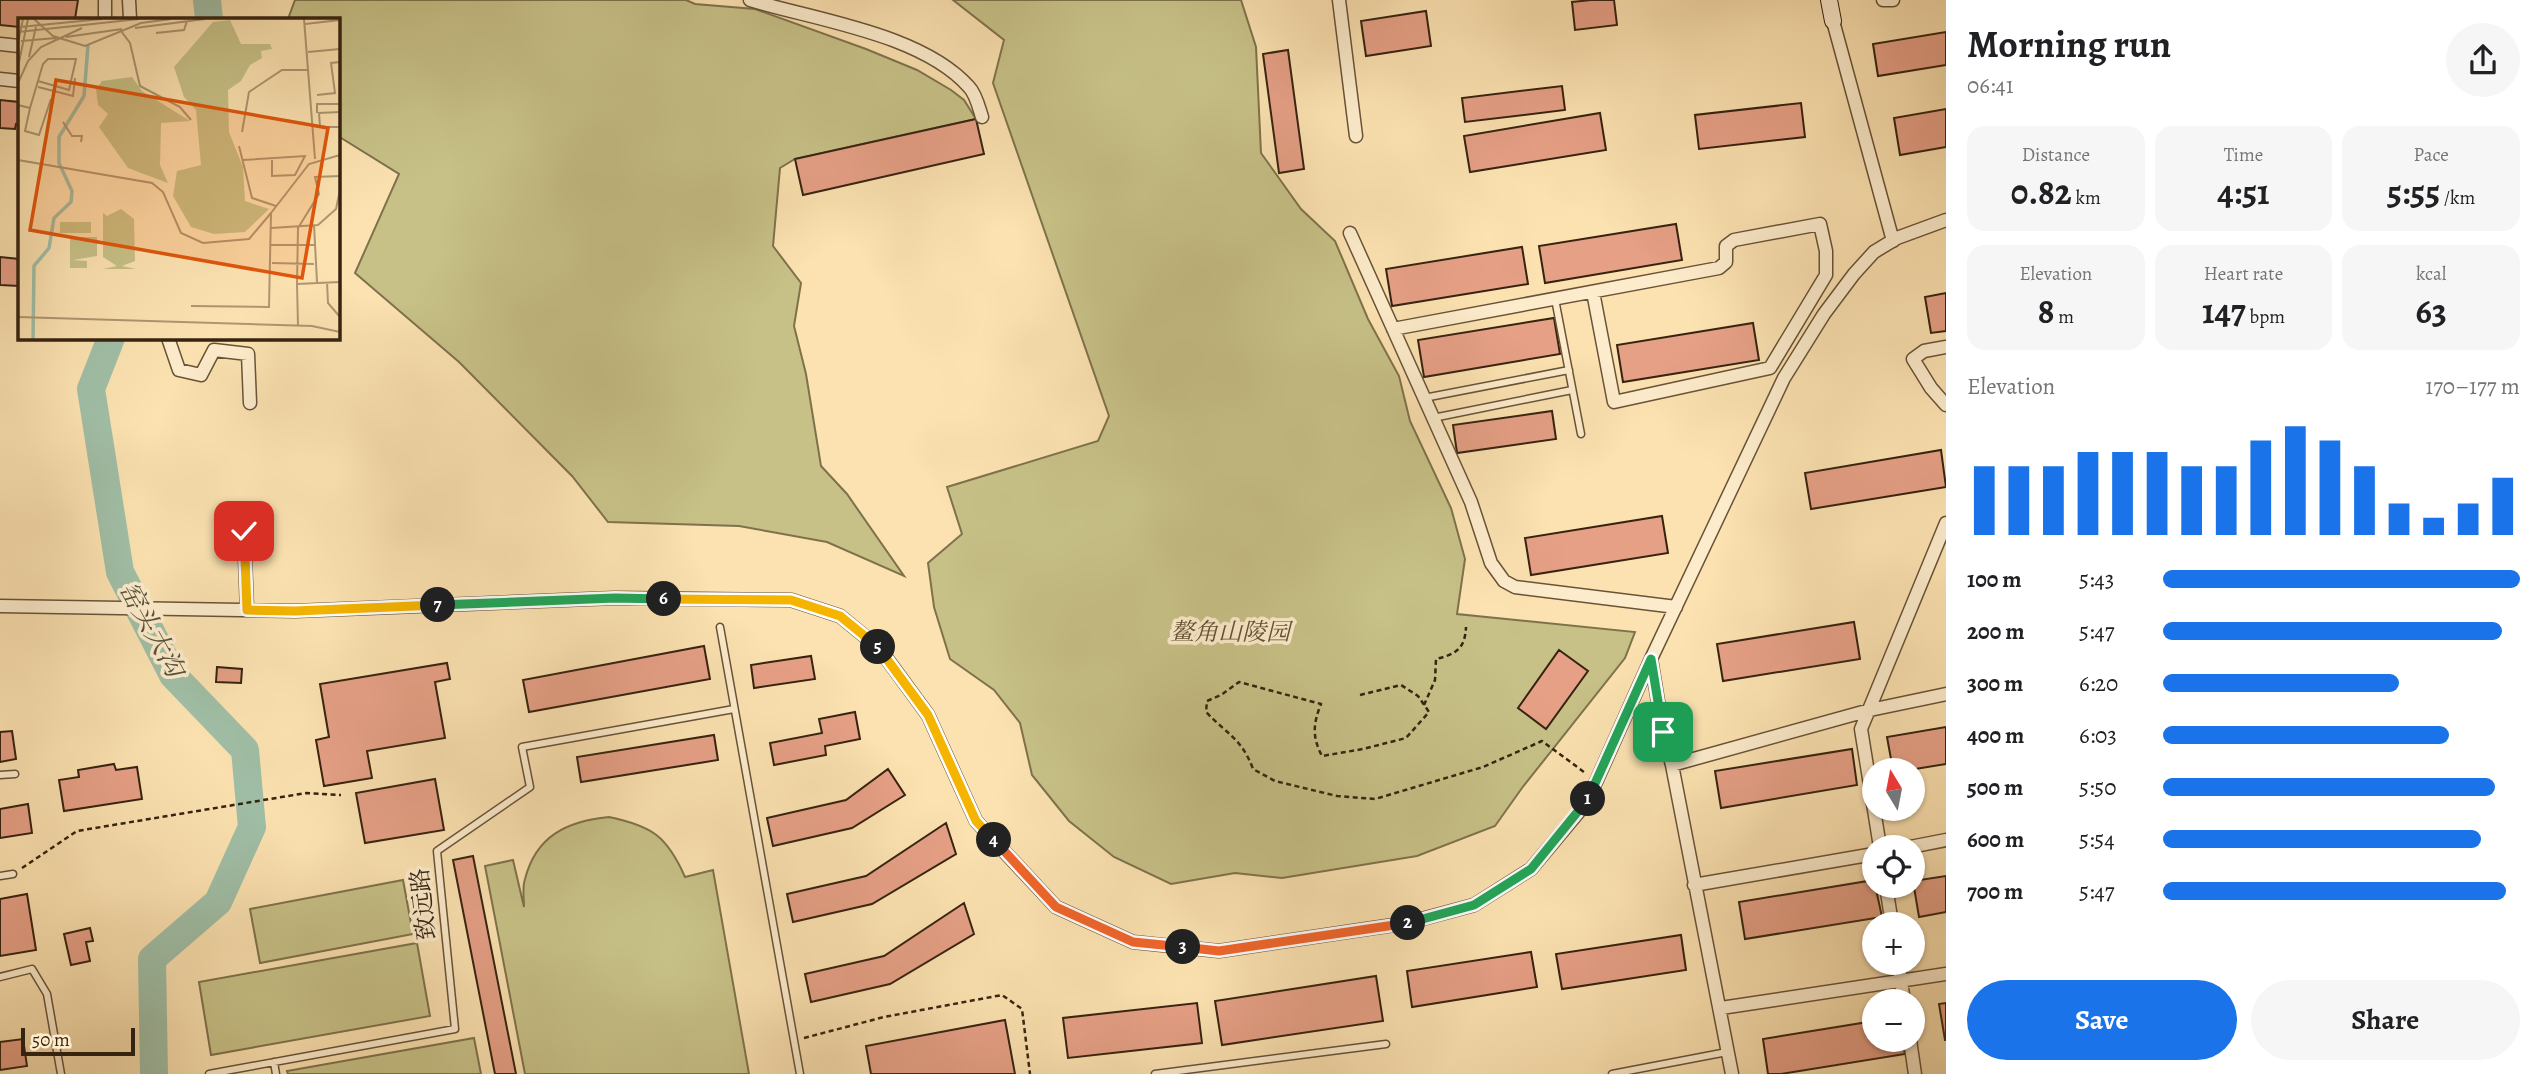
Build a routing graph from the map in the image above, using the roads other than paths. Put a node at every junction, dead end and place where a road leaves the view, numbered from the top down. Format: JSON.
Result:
{"nodes":[{"id":1,"x":105,"y":0,"type":"edge"},
{"id":2,"x":129,"y":0,"type":"edge"},
{"id":3,"x":750,"y":0,"type":"edge"},
{"id":4,"x":1339,"y":0,"type":"edge"},
{"id":5,"x":1829,"y":0,"type":"edge"},
{"id":6,"x":1883,"y":0,"type":"edge"},
{"id":7,"x":1893,"y":0,"type":"edge"},
{"id":8,"x":105,"y":18,"type":"edge"},
{"id":9,"x":130,"y":18,"type":"edge"},
{"id":10,"x":1833,"y":21,"type":"joint"},
{"id":11,"x":0,"y":44,"type":"edge"},
{"id":12,"x":18,"y":46,"type":"edge"},
{"id":13,"x":0,"y":79,"type":"edge"},
{"id":14,"x":18,"y":80,"type":"edge"},
{"id":15,"x":982,"y":117,"type":"dead end"},
{"id":16,"x":1356,"y":136,"type":"dead end"},
{"id":17,"x":1946,"y":220,"type":"edge"},
{"id":18,"x":1350,"y":233,"type":"dead end"},
{"id":19,"x":1893,"y":241,"type":"junction"},
{"id":20,"x":1593,"y":292,"type":"junction"},
{"id":21,"x":1555,"y":299,"type":"junction"},
{"id":22,"x":1393,"y":329,"type":"junction"},
{"id":23,"x":169,"y":340,"type":"edge"},
{"id":24,"x":1946,"y":347,"type":"edge"},
{"id":25,"x":1569,"y":370,"type":"junction"},
{"id":26,"x":1573,"y":390,"type":"junction"},
{"id":27,"x":1424,"y":398,"type":"junction"},
{"id":28,"x":250,"y":403,"type":"dead end"},
{"id":29,"x":1946,"y":405,"type":"edge"},
{"id":30,"x":1433,"y":418,"type":"junction"},
{"id":31,"x":1581,"y":434,"type":"dead end"},
{"id":32,"x":1946,"y":523,"type":"edge"},
{"id":33,"x":244,"y":531,"type":"dead end"},
{"id":34,"x":0,"y":606,"type":"edge"},
{"id":35,"x":1676,"y":607,"type":"junction"},
{"id":36,"x":247,"y":610,"type":"junction"},
{"id":37,"x":720,"y":627,"type":"dead end"},
{"id":38,"x":1651,"y":659,"type":"junction"},
{"id":39,"x":1946,"y":694,"type":"edge"},
{"id":40,"x":734,"y":709,"type":"junction"},
{"id":41,"x":1870,"y":710,"type":"junction"},
{"id":42,"x":1672,"y":765,"type":"junction"},
{"id":43,"x":15,"y":774,"type":"dead end"},
{"id":44,"x":0,"y":775,"type":"edge"},
{"id":45,"x":1878,"y":835,"type":"edge"},
{"id":46,"x":1946,"y":840,"type":"edge"},
{"id":47,"x":1925,"y":844,"type":"edge"},
{"id":48,"x":1862,"y":856,"type":"edge"},
{"id":49,"x":13,"y":874,"type":"road end"},
{"id":50,"x":0,"y":876,"type":"edge"},
{"id":51,"x":1694,"y":885,"type":"junction"},
{"id":52,"x":1946,"y":974,"type":"edge"},
{"id":53,"x":1900,"y":975,"type":"edge"},
{"id":54,"x":0,"y":977,"type":"edge"},
{"id":55,"x":1901,"y":982,"type":"junction"},
{"id":56,"x":1902,"y":989,"type":"edge"},
{"id":57,"x":1721,"y":1008,"type":"junction"},
{"id":58,"x":1386,"y":1044,"type":"dead end"},
{"id":59,"x":1728,"y":1052,"type":"junction"},
{"id":60,"x":1912,"y":1052,"type":"edge"},
{"id":61,"x":274,"y":1062,"type":"junction"},
{"id":62,"x":1216,"y":1066,"type":"junction"},
{"id":63,"x":212,"y":1073,"type":"edge"},
{"id":64,"x":61,"y":1074,"type":"edge"},
{"id":65,"x":276,"y":1074,"type":"edge"},
{"id":66,"x":800,"y":1074,"type":"edge"},
{"id":67,"x":1155,"y":1074,"type":"edge"},
{"id":68,"x":1217,"y":1074,"type":"edge"},
{"id":69,"x":1612,"y":1074,"type":"edge"},
{"id":70,"x":1732,"y":1074,"type":"edge"},
{"id":71,"x":1915,"y":1074,"type":"edge"}],
"edges":[{"from":1,"to":8,"type":"street"},
{"from":2,"to":9,"type":"street"},
{"from":3,"to":15,"type":"street"},
{"from":4,"to":16,"type":"street"},
{"from":5,"to":10,"type":"street"},
{"from":6,"to":7,"type":"street"},
{"from":10,"to":19,"type":"street"},
{"from":11,"to":12,"type":"street"},
{"from":13,"to":14,"type":"street"},
{"from":17,"to":19,"type":"street"},
{"from":18,"to":22,"type":"street"},
{"from":19,"to":35,"type":"street"},
{"from":20,"to":20,"type":"street"},
{"from":20,"to":21,"type":"street"},
{"from":21,"to":22,"type":"street"},
{"from":21,"to":25,"type":"lane"},
{"from":22,"to":27,"type":"street"},
{"from":23,"to":28,"type":"street"},
{"from":24,"to":29,"type":"street"},
{"from":25,"to":26,"type":"lane"},
{"from":25,"to":27,"type":"lane"},
{"from":26,"to":30,"type":"lane"},
{"from":26,"to":31,"type":"lane"},
{"from":27,"to":30,"type":"street"},
{"from":30,"to":35,"type":"street"},
{"from":32,"to":41,"type":"street"},
{"from":33,"to":36,"type":"street"},
{"from":34,"to":36,"type":"street"},
{"from":35,"to":38,"type":"street"},
{"from":36,"to":38,"type":"street"},
{"from":37,"to":40,"type":"lane"},
{"from":38,"to":42,"type":"street"},
{"from":39,"to":41,"type":"street"},
{"from":40,"to":61,"type":"lane","name":"致远路"},
{"from":40,"to":66,"type":"lane"},
{"from":41,"to":42,"type":"street"},
{"from":41,"to":45,"type":"street"},
{"from":42,"to":51,"type":"street"},
{"from":43,"to":44,"type":"lane"},
{"from":46,"to":47,"type":"street"},
{"from":48,"to":51,"type":"street"},
{"from":49,"to":50,"type":"lane"},
{"from":51,"to":57,"type":"street"},
{"from":52,"to":55,"type":"street"},
{"from":53,"to":55,"type":"street"},
{"from":54,"to":64,"type":"lane"},
{"from":55,"to":56,"type":"street"},
{"from":55,"to":57,"type":"street"},
{"from":57,"to":59,"type":"street"},
{"from":58,"to":62,"type":"lane"},
{"from":59,"to":69,"type":"lane"},
{"from":59,"to":70,"type":"street"},
{"from":60,"to":71,"type":"street"},
{"from":61,"to":63,"type":"lane","name":"致远路"},
{"from":61,"to":65,"type":"lane"},
{"from":62,"to":67,"type":"lane"},
{"from":62,"to":68,"type":"lane"}]}
